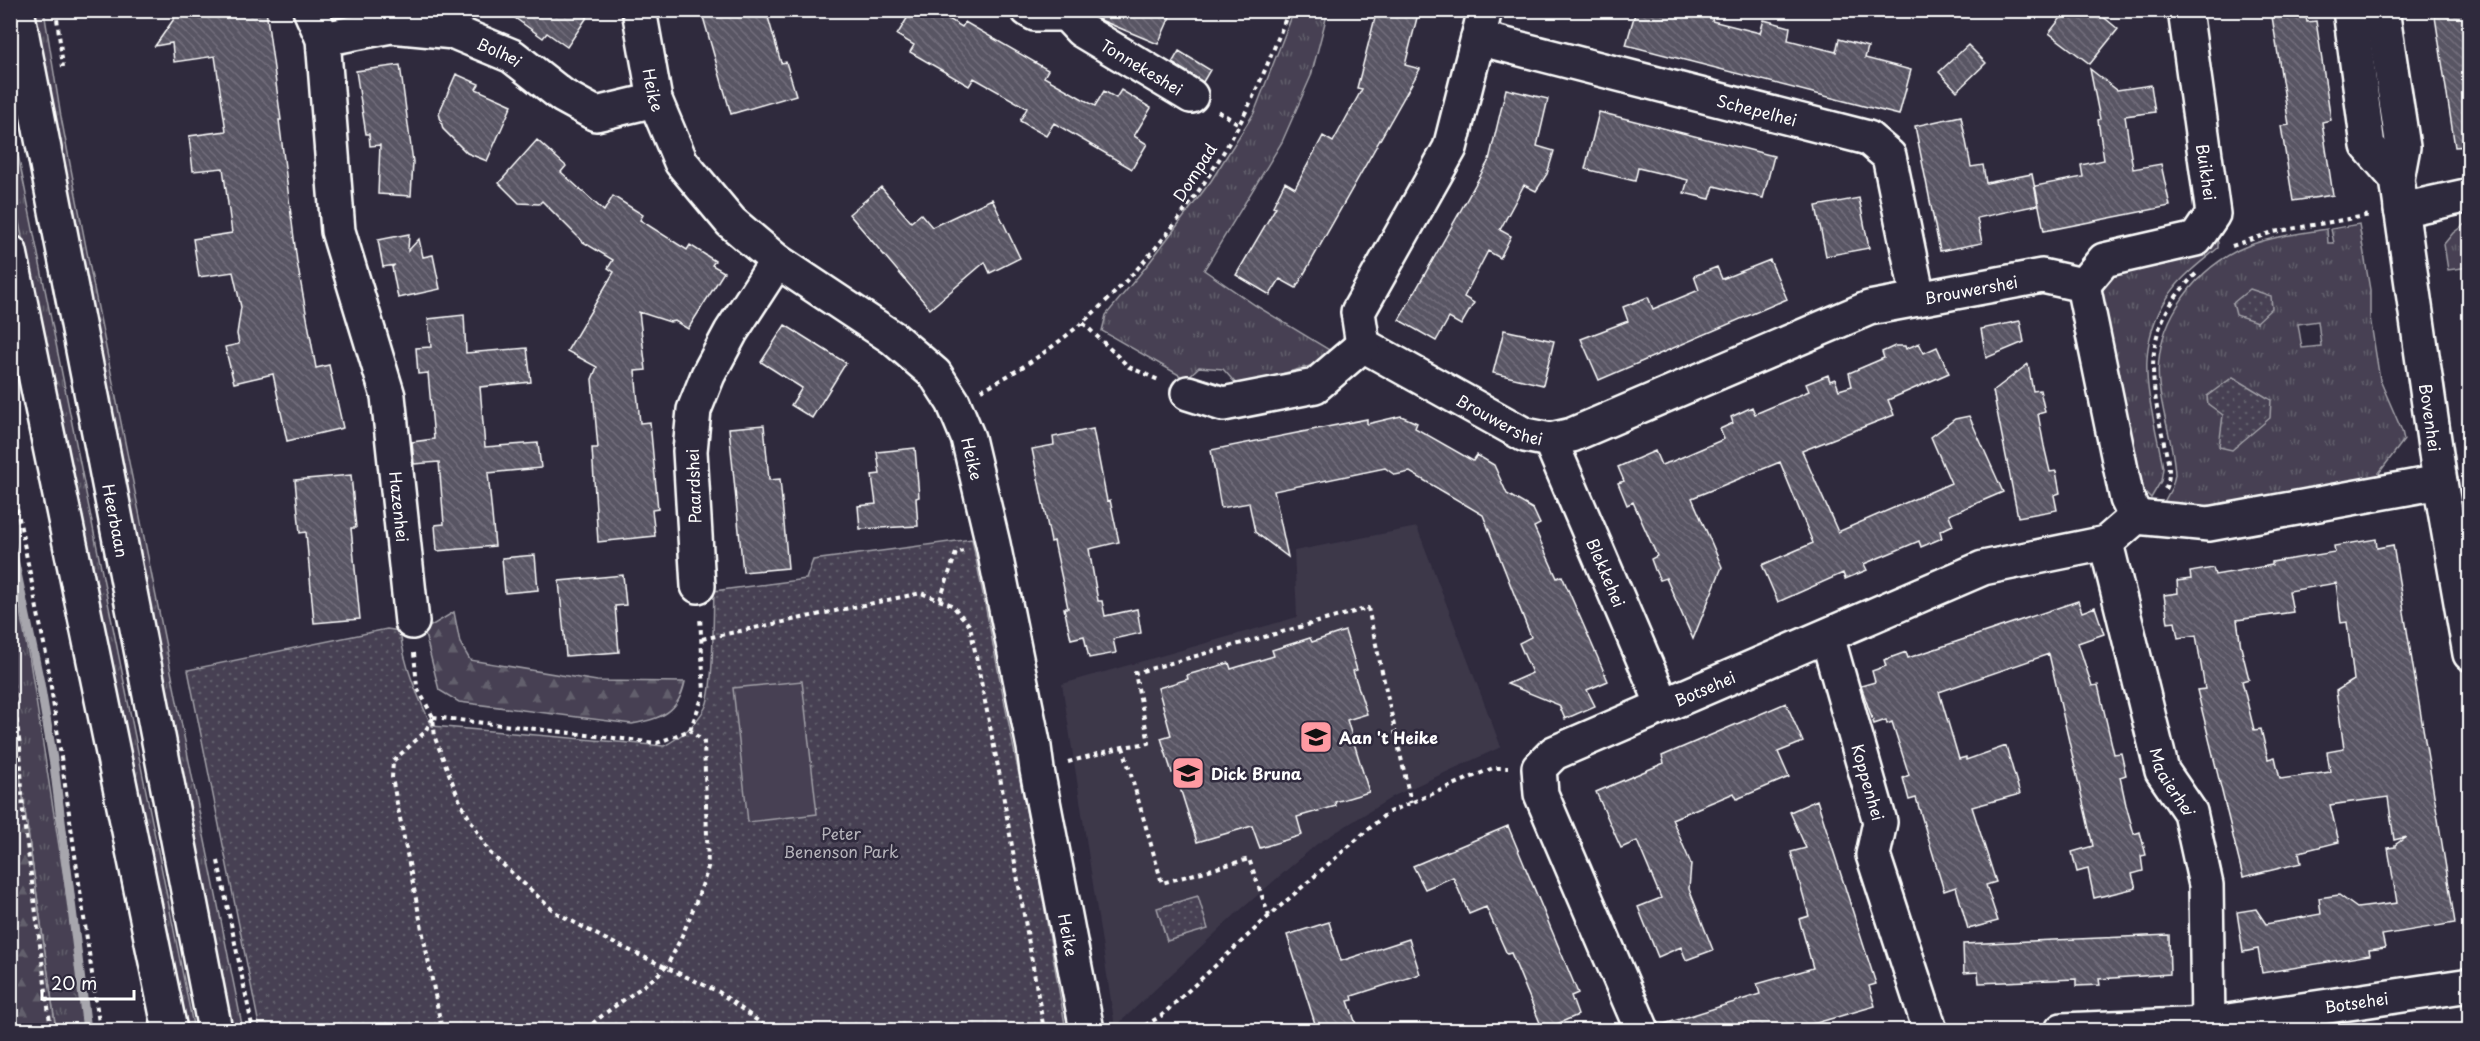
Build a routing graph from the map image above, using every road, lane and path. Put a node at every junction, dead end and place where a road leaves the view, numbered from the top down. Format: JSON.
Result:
{"nodes":[{"id":1,"x":17,"y":10,"type":"edge"},
{"id":2,"x":639,"y":10,"type":"edge"},
{"id":3,"x":1028,"y":10,"type":"edge"},
{"id":4,"x":1289,"y":10,"type":"edge"},
{"id":5,"x":2185,"y":10,"type":"edge"},
{"id":6,"x":2350,"y":10,"type":"edge"},
{"id":7,"x":2382,"y":10,"type":"edge"},
{"id":8,"x":1067,"y":12,"type":"edge"},
{"id":9,"x":1481,"y":24,"type":"edge"},
{"id":10,"x":317,"y":25,"type":"edge"},
{"id":11,"x":1191,"y":96,"type":"dead end"},
{"id":12,"x":655,"y":100,"type":"junction"},
{"id":13,"x":2399,"y":194,"type":"junction"},
{"id":14,"x":2469,"y":195,"type":"edge"},
{"id":15,"x":2228,"y":249,"type":"dead end"},
{"id":16,"x":10,"y":252,"type":"edge"},
{"id":17,"x":777,"y":261,"type":"junction"},
{"id":18,"x":2204,"y":267,"type":"dead end"},
{"id":19,"x":2083,"y":285,"type":"junction"},
{"id":20,"x":1918,"y":298,"type":"junction"},
{"id":21,"x":1083,"y":323,"type":"junction"},
{"id":22,"x":1363,"y":345,"type":"junction"},
{"id":23,"x":1188,"y":393,"type":"joint"},
{"id":24,"x":953,"y":402,"type":"junction"},
{"id":25,"x":1550,"y":440,"type":"junction"},
{"id":26,"x":10,"y":473,"type":"edge"},
{"id":27,"x":2440,"y":482,"type":"junction"},
{"id":28,"x":2136,"y":517,"type":"junction"},
{"id":29,"x":2106,"y":543,"type":"junction"},
{"id":30,"x":993,"y":544,"type":"junction"},
{"id":31,"x":698,"y":586,"type":"joint"},
{"id":32,"x":940,"y":600,"type":"junction"},
{"id":33,"x":412,"y":622,"type":"joint"},
{"id":34,"x":1827,"y":636,"type":"junction"},
{"id":35,"x":702,"y":639,"type":"junction"},
{"id":36,"x":2469,"y":654,"type":"edge"},
{"id":37,"x":10,"y":666,"type":"edge"},
{"id":38,"x":1663,"y":705,"type":"junction"},
{"id":39,"x":10,"y":711,"type":"edge"},
{"id":40,"x":17,"y":712,"type":"junction"},
{"id":41,"x":433,"y":717,"type":"junction"},
{"id":42,"x":690,"y":730,"type":"junction"},
{"id":43,"x":1123,"y":747,"type":"junction"},
{"id":44,"x":1539,"y":768,"type":"junction"},
{"id":45,"x":1037,"y":770,"type":"junction"},
{"id":46,"x":1000,"y":777,"type":"junction"},
{"id":47,"x":1411,"y":803,"type":"junction"},
{"id":48,"x":1269,"y":916,"type":"junction"},
{"id":49,"x":666,"y":968,"type":"junction"},
{"id":50,"x":2469,"y":985,"type":"edge"},
{"id":51,"x":2208,"y":1024,"type":"junction"},
{"id":52,"x":51,"y":1030,"type":"edge"},
{"id":53,"x":100,"y":1030,"type":"edge"},
{"id":54,"x":170,"y":1030,"type":"edge"},
{"id":55,"x":215,"y":1030,"type":"edge"},
{"id":56,"x":442,"y":1030,"type":"edge"},
{"id":57,"x":586,"y":1030,"type":"edge"},
{"id":58,"x":770,"y":1030,"type":"edge"},
{"id":59,"x":1044,"y":1030,"type":"edge"},
{"id":60,"x":1087,"y":1030,"type":"edge"},
{"id":61,"x":1137,"y":1030,"type":"edge"},
{"id":62,"x":1642,"y":1030,"type":"edge"},
{"id":63,"x":1930,"y":1030,"type":"edge"},
{"id":64,"x":2062,"y":1030,"type":"edge"}],
"edges":[{"from":1,"to":55,"type":"street","name":"Heerbaan"},
{"from":2,"to":12,"type":"street","name":"Heike"},
{"from":3,"to":8,"type":"street","name":"Tonnekeshei"},
{"from":4,"to":21,"type":"path","name":"Dompad"},
{"from":5,"to":19,"type":"street","name":"Buikhei"},
{"from":6,"to":13,"type":"street"},
{"from":7,"to":13,"type":"street","name":"Bovenhei"},
{"from":8,"to":11,"type":"street","name":"Tonnekeshei"},
{"from":9,"to":20,"type":"street","name":"Schepelhei"},
{"from":9,"to":22,"type":"street"},
{"from":10,"to":12,"type":"street","name":"Bolhei"},
{"from":10,"to":33,"type":"street","name":"Hazenhei"},
{"from":12,"to":17,"type":"street","name":"Heike"},
{"from":13,"to":14,"type":"street"},
{"from":13,"to":15,"type":"path"},
{"from":13,"to":27,"type":"street","name":"Bovenhei"},
{"from":16,"to":54,"type":"street"},
{"from":17,"to":24,"type":"street","name":"Heike"},
{"from":17,"to":31,"type":"street","name":"Paardshei"},
{"from":18,"to":28,"type":"path"},
{"from":19,"to":20,"type":"street","name":"Brouwershei"},
{"from":19,"to":28,"type":"street"},
{"from":20,"to":25,"type":"street","name":"Brouwershei"},
{"from":21,"to":23,"type":"path"},
{"from":21,"to":24,"type":"path","name":"Dompad"},
{"from":22,"to":23,"type":"street"},
{"from":22,"to":25,"type":"street","name":"Brouwershei"},
{"from":24,"to":30,"type":"street","name":"Heike"},
{"from":25,"to":38,"type":"street","name":"Blekkehei"},
{"from":26,"to":53,"type":"path"},
{"from":27,"to":28,"type":"street"},
{"from":27,"to":36,"type":"street","name":"Bovenhei"},
{"from":28,"to":29,"type":"street","name":"Botsehei"},
{"from":29,"to":34,"type":"street","name":"Botsehei"},
{"from":29,"to":51,"type":"street","name":"Maaierhei"},
{"from":30,"to":32,"type":"path"},
{"from":30,"to":45,"type":"street","name":"Heike"},
{"from":31,"to":35,"type":"path"},
{"from":32,"to":35,"type":"path"},
{"from":32,"to":46,"type":"path"},
{"from":33,"to":41,"type":"path"},
{"from":34,"to":38,"type":"street","name":"Botsehei"},
{"from":34,"to":63,"type":"street","name":"Koppenhei"},
{"from":35,"to":42,"type":"path"},
{"from":37,"to":40,"type":"path"},
{"from":38,"to":44,"type":"street","name":"Botsehei"},
{"from":39,"to":40,"type":"path"},
{"from":40,"to":52,"type":"path"},
{"from":41,"to":42,"type":"path"},
{"from":41,"to":49,"type":"path"},
{"from":41,"to":56,"type":"path"},
{"from":42,"to":49,"type":"path"},
{"from":43,"to":45,"type":"path"},
{"from":43,"to":47,"type":"path"},
{"from":43,"to":48,"type":"path"},
{"from":44,"to":47,"type":"path"},
{"from":44,"to":62,"type":"street"},
{"from":45,"to":46,"type":"path"},
{"from":45,"to":60,"type":"street","name":"Heike"},
{"from":46,"to":59,"type":"path"},
{"from":47,"to":48,"type":"path"},
{"from":48,"to":61,"type":"path"},
{"from":49,"to":57,"type":"path"},
{"from":49,"to":58,"type":"path"},
{"from":50,"to":51,"type":"street","name":"Botsehei"},
{"from":51,"to":64,"type":"street","name":"Botsehei"}]}
